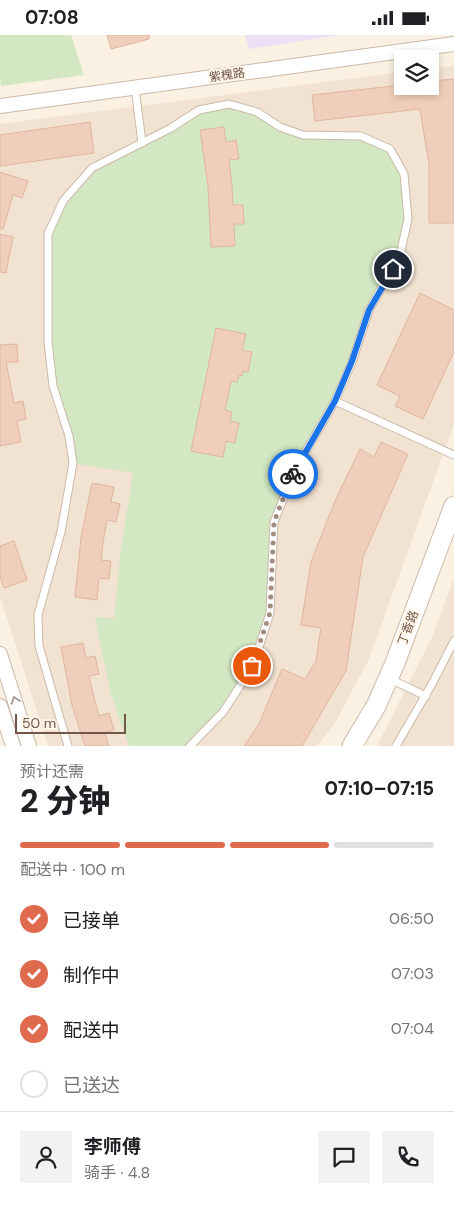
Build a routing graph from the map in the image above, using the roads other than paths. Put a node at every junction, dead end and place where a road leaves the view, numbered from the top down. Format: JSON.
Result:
{"nodes":[{"id":1,"x":454,"y":44,"type":"edge"},
{"id":2,"x":135,"y":87,"type":"junction"},
{"id":3,"x":0,"y":106,"type":"edge"},
{"id":4,"x":142,"y":143,"type":"junction"},
{"id":5,"x":335,"y":401,"type":"junction"},
{"id":6,"x":454,"y":455,"type":"edge"},
{"id":7,"x":454,"y":506,"type":"edge"},
{"id":8,"x":454,"y":641,"type":"edge"},
{"id":9,"x":0,"y":654,"type":"edge"},
{"id":10,"x":388,"y":678,"type":"junction"},
{"id":11,"x":426,"y":696,"type":"junction"},
{"id":12,"x":0,"y":706,"type":"edge"},
{"id":13,"x":13,"y":746,"type":"edge"},
{"id":14,"x":29,"y":746,"type":"edge"},
{"id":15,"x":68,"y":746,"type":"edge"},
{"id":16,"x":190,"y":746,"type":"edge"},
{"id":17,"x":352,"y":746,"type":"edge"},
{"id":18,"x":396,"y":746,"type":"edge"}],
"edges":[{"from":1,"to":2,"type":"street","name":"紫槐路"},
{"from":2,"to":3,"type":"street","name":"紫槐路"},
{"from":2,"to":4,"type":"lane"},
{"from":4,"to":5,"type":"lane"},
{"from":4,"to":15,"type":"lane"},
{"from":5,"to":6,"type":"lane"},
{"from":5,"to":16,"type":"lane"},
{"from":7,"to":10,"type":"street","name":"丁香路"},
{"from":8,"to":11,"type":"lane"},
{"from":14,"to":9,"type":"street","one_way":true},
{"from":10,"to":11,"type":"lane"},
{"from":10,"to":17,"type":"street","name":"丁香路"},
{"from":11,"to":18,"type":"lane"},
{"from":12,"to":13,"type":"street"}]}
